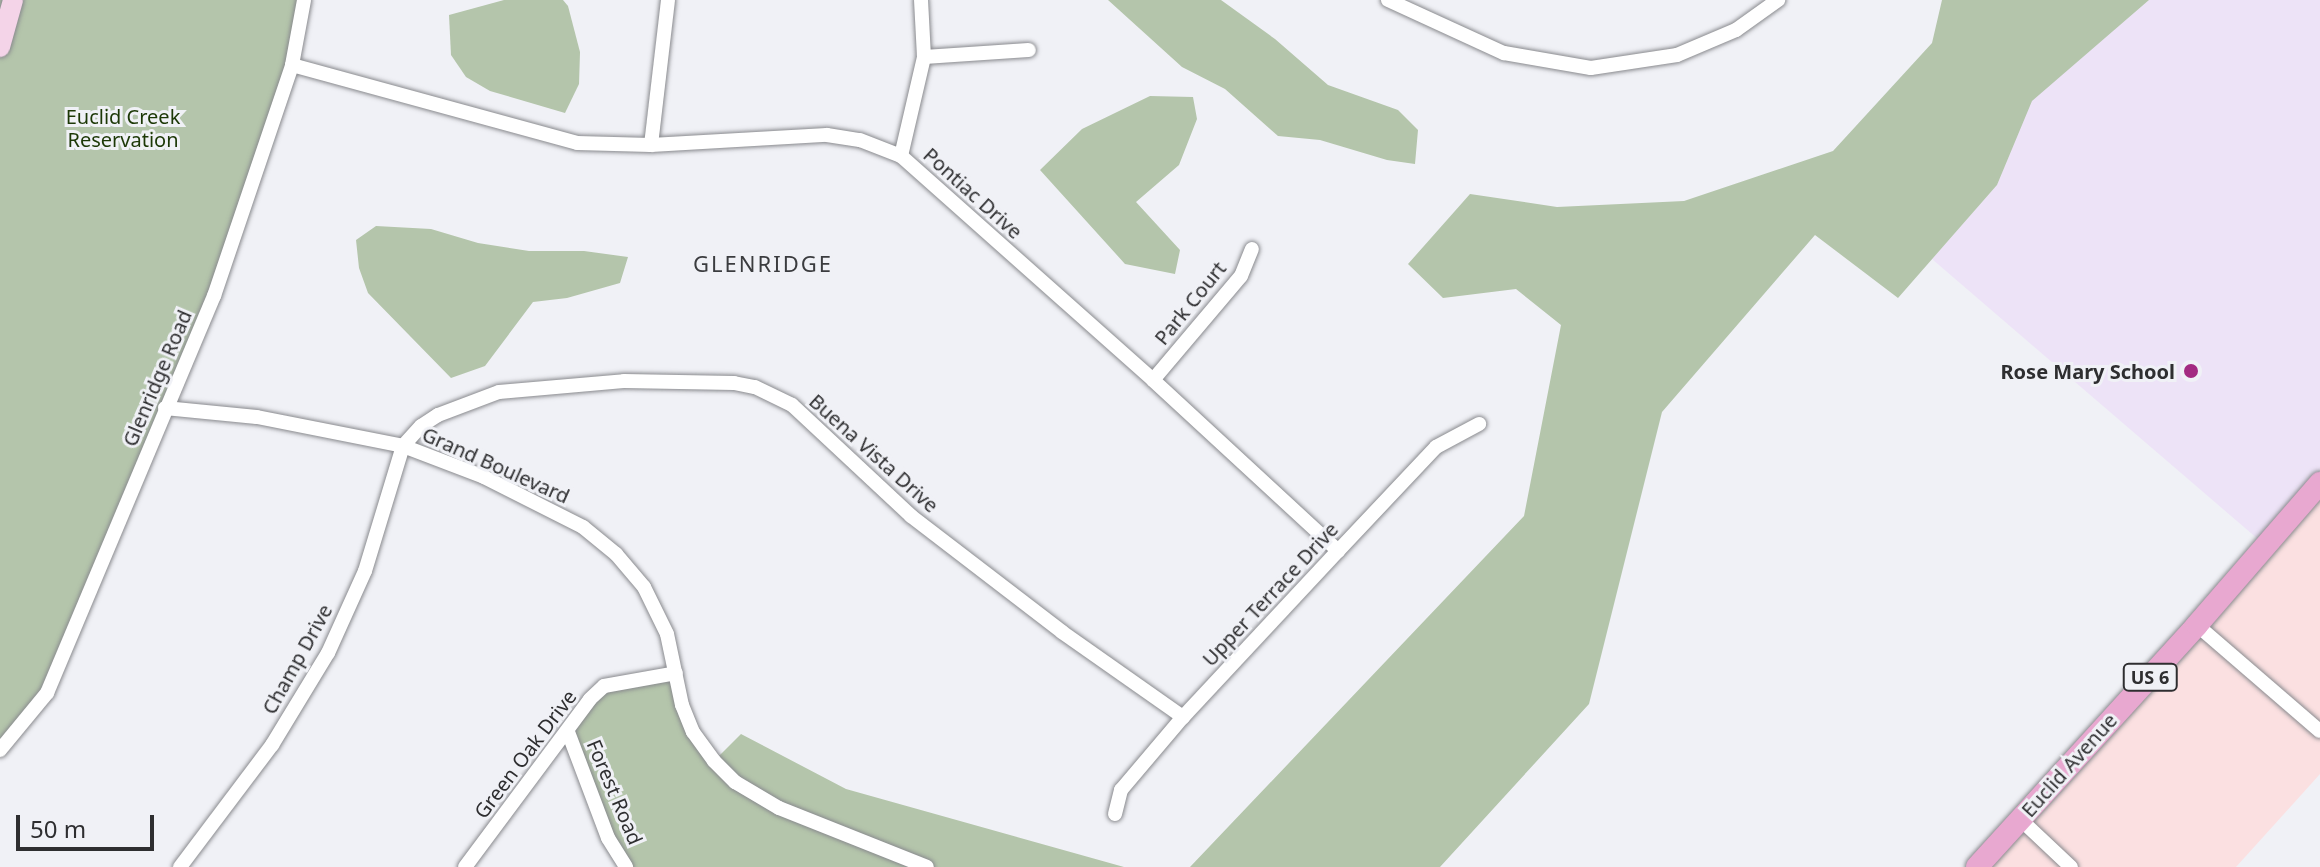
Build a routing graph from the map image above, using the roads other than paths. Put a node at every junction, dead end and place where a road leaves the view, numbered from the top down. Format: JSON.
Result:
{"nodes":[{"id":1,"x":13,"y":0,"type":"edge"},
{"id":2,"x":304,"y":0,"type":"edge"},
{"id":3,"x":668,"y":0,"type":"edge"},
{"id":4,"x":921,"y":0,"type":"edge"},
{"id":5,"x":1388,"y":0,"type":"edge"},
{"id":6,"x":1778,"y":0,"type":"edge"},
{"id":7,"x":0,"y":47,"type":"edge"},
{"id":8,"x":1029,"y":50,"type":"dead end"},
{"id":9,"x":924,"y":57,"type":"junction"},
{"id":10,"x":292,"y":65,"type":"junction"},
{"id":11,"x":651,"y":145,"type":"junction"},
{"id":12,"x":901,"y":156,"type":"junction"},
{"id":13,"x":1252,"y":249,"type":"dead end"},
{"id":14,"x":1153,"y":380,"type":"junction"},
{"id":15,"x":165,"y":408,"type":"junction"},
{"id":16,"x":1479,"y":424,"type":"dead end"},
{"id":17,"x":403,"y":446,"type":"junction"},
{"id":18,"x":2320,"y":483,"type":"edge"},
{"id":19,"x":1338,"y":551,"type":"junction"},
{"id":20,"x":2197,"y":625,"type":"junction"},
{"id":21,"x":676,"y":673,"type":"junction"},
{"id":22,"x":1183,"y":717,"type":"junction"},
{"id":23,"x":2320,"y":731,"type":"edge"},
{"id":24,"x":568,"y":732,"type":"junction"},
{"id":25,"x":0,"y":750,"type":"edge"},
{"id":26,"x":1115,"y":814,"type":"dead end"},
{"id":27,"x":2020,"y":819,"type":"junction"},
{"id":28,"x":180,"y":867,"type":"edge"},
{"id":29,"x":465,"y":867,"type":"edge"},
{"id":30,"x":626,"y":867,"type":"edge"},
{"id":31,"x":927,"y":867,"type":"edge"},
{"id":32,"x":1977,"y":867,"type":"edge"},
{"id":33,"x":2071,"y":867,"type":"edge"}],
"edges":[{"from":1,"to":7,"type":"street"},
{"from":2,"to":10,"type":"street","name":"Glenridge Road"},
{"from":3,"to":11,"type":"street"},
{"from":4,"to":9,"type":"street"},
{"from":5,"to":6,"type":"street"},
{"from":8,"to":9,"type":"street"},
{"from":9,"to":12,"type":"street"},
{"from":10,"to":11,"type":"street","name":"Pontiac Drive"},
{"from":10,"to":15,"type":"street","name":"Glenridge Road"},
{"from":11,"to":12,"type":"street","name":"Pontiac Drive"},
{"from":12,"to":14,"type":"street","name":"Pontiac Drive"},
{"from":13,"to":14,"type":"street","name":"Park Court"},
{"from":14,"to":19,"type":"street","name":"Pontiac Drive"},
{"from":15,"to":17,"type":"street","name":"Grand Boulevard"},
{"from":15,"to":25,"type":"street","name":"Glenridge Road"},
{"from":16,"to":19,"type":"street","name":"Upper Terrace Drive"},
{"from":17,"to":21,"type":"street","name":"Grand Boulevard"},
{"from":17,"to":22,"type":"street","name":"Buena Vista Drive"},
{"from":17,"to":28,"type":"street","name":"Champ Drive"},
{"from":18,"to":20,"type":"main road","name":"Euclid Avenue","number":"US 6"},
{"from":19,"to":22,"type":"street","name":"Upper Terrace Drive"},
{"from":20,"to":23,"type":"street"},
{"from":20,"to":27,"type":"main road","name":"Euclid Avenue","number":"US 6"},
{"from":21,"to":24,"type":"street","name":"Green Oak Drive"},
{"from":21,"to":31,"type":"street","name":"Grand Boulevard"},
{"from":22,"to":26,"type":"street","name":"Upper Terrace Drive"},
{"from":24,"to":29,"type":"street","name":"Green Oak Drive"},
{"from":24,"to":30,"type":"street","name":"Forest Road"},
{"from":27,"to":32,"type":"main road","name":"Euclid Avenue","number":"US 6"},
{"from":27,"to":33,"type":"street"}]}
